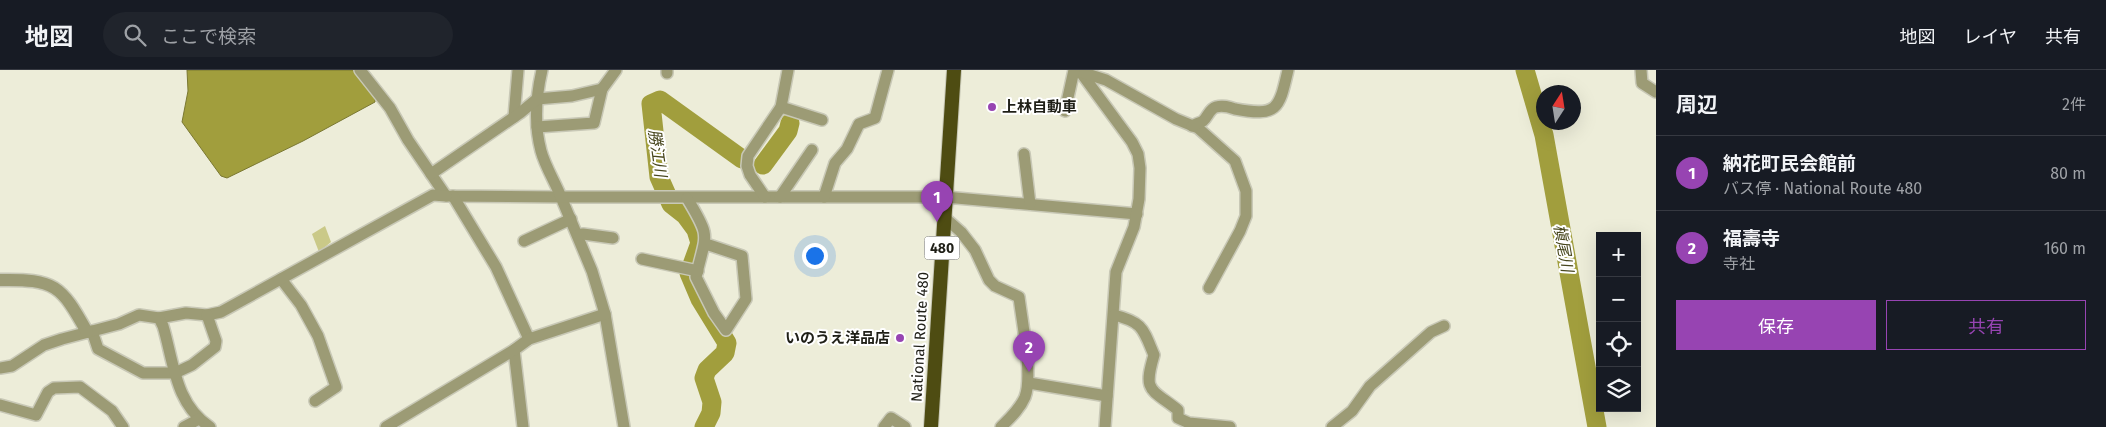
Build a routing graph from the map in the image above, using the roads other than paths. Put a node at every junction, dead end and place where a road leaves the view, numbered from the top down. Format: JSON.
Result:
{"nodes":[{"id":1,"x":360,"y":70,"type":"edge"},
{"id":2,"x":518,"y":70,"type":"edge"},
{"id":3,"x":542,"y":70,"type":"edge"},
{"id":4,"x":616,"y":70,"type":"edge"},
{"id":5,"x":788,"y":70,"type":"edge"},
{"id":6,"x":888,"y":70,"type":"edge"},
{"id":7,"x":954,"y":70,"type":"edge"},
{"id":8,"x":1077,"y":70,"type":"edge"},
{"id":9,"x":1288,"y":70,"type":"edge"},
{"id":10,"x":1641,"y":70,"type":"edge"},
{"id":11,"x":602,"y":89,"type":"junction"},
{"id":12,"x":1656,"y":92,"type":"edge"},
{"id":13,"x":537,"y":99,"type":"junction"},
{"id":14,"x":781,"y":107,"type":"junction"},
{"id":15,"x":1065,"y":111,"type":"dead end"},
{"id":16,"x":514,"y":118,"type":"junction"},
{"id":17,"x":822,"y":120,"type":"dead end"},
{"id":18,"x":1192,"y":126,"type":"junction"},
{"id":19,"x":537,"y":127,"type":"junction"},
{"id":20,"x":812,"y":150,"type":"dead end"},
{"id":21,"x":1024,"y":154,"type":"dead end"},
{"id":22,"x":431,"y":174,"type":"junction"},
{"id":23,"x":449,"y":196,"type":"junction"},
{"id":24,"x":561,"y":197,"type":"junction"},
{"id":25,"x":765,"y":197,"type":"junction"},
{"id":26,"x":780,"y":197,"type":"junction"},
{"id":27,"x":824,"y":197,"type":"junction"},
{"id":28,"x":945,"y":197,"type":"junction"},
{"id":29,"x":687,"y":198,"type":"junction"},
{"id":30,"x":1030,"y":204,"type":"junction"},
{"id":31,"x":1137,"y":214,"type":"junction"},
{"id":32,"x":944,"y":217,"type":"junction"},
{"id":33,"x":571,"y":219,"type":"junction"},
{"id":34,"x":578,"y":236,"type":"junction"},
{"id":35,"x":613,"y":238,"type":"dead end"},
{"id":36,"x":524,"y":242,"type":"dead end"},
{"id":37,"x":706,"y":244,"type":"junction"},
{"id":38,"x":642,"y":259,"type":"dead end"},
{"id":39,"x":693,"y":270,"type":"junction"},
{"id":40,"x":281,"y":279,"type":"junction"},
{"id":41,"x":0,"y":280,"type":"edge"},
{"id":42,"x":1209,"y":288,"type":"dead end"},
{"id":43,"x":605,"y":314,"type":"junction"},
{"id":44,"x":206,"y":315,"type":"junction"},
{"id":45,"x":1114,"y":315,"type":"junction"},
{"id":46,"x":159,"y":318,"type":"junction"},
{"id":47,"x":1444,"y":326,"type":"dead end"},
{"id":48,"x":89,"y":332,"type":"junction"},
{"id":49,"x":529,"y":338,"type":"junction"},
{"id":50,"x":514,"y":350,"type":"junction"},
{"id":51,"x":0,"y":368,"type":"edge"},
{"id":52,"x":175,"y":373,"type":"junction"},
{"id":53,"x":1029,"y":384,"type":"junction"},
{"id":54,"x":1107,"y":396,"type":"junction"},
{"id":55,"x":314,"y":401,"type":"dead end"},
{"id":56,"x":0,"y":405,"type":"edge"},
{"id":57,"x":199,"y":420,"type":"junction"},
{"id":58,"x":123,"y":427,"type":"edge"},
{"id":59,"x":184,"y":427,"type":"edge"},
{"id":60,"x":210,"y":427,"type":"edge"},
{"id":61,"x":386,"y":427,"type":"edge"},
{"id":62,"x":523,"y":427,"type":"edge"},
{"id":63,"x":624,"y":427,"type":"edge"},
{"id":64,"x":884,"y":427,"type":"edge"},
{"id":65,"x":905,"y":427,"type":"edge"},
{"id":66,"x":931,"y":427,"type":"edge"},
{"id":67,"x":1001,"y":427,"type":"edge"},
{"id":68,"x":1105,"y":427,"type":"edge"},
{"id":69,"x":1230,"y":427,"type":"edge"},
{"id":70,"x":1332,"y":427,"type":"edge"}],
"edges":[{"from":1,"to":22,"type":"street"},
{"from":2,"to":16,"type":"street"},
{"from":3,"to":13,"type":"street"},
{"from":4,"to":11,"type":"street"},
{"from":5,"to":14,"type":"street"},
{"from":6,"to":27,"type":"street"},
{"from":7,"to":28,"type":"highway","name":"National Route 480","number":"480"},
{"from":8,"to":15,"type":"street"},
{"from":8,"to":18,"type":"street"},
{"from":8,"to":31,"type":"street"},
{"from":9,"to":18,"type":"street"},
{"from":10,"to":12,"type":"street"},
{"from":11,"to":13,"type":"street"},
{"from":11,"to":19,"type":"street"},
{"from":13,"to":16,"type":"street"},
{"from":13,"to":19,"type":"street"},
{"from":14,"to":17,"type":"street"},
{"from":14,"to":25,"type":"street"},
{"from":16,"to":22,"type":"street"},
{"from":18,"to":42,"type":"street"},
{"from":19,"to":24,"type":"street"},
{"from":20,"to":26,"type":"street"},
{"from":21,"to":30,"type":"street"},
{"from":22,"to":23,"type":"street"},
{"from":23,"to":24,"type":"street"},
{"from":23,"to":40,"type":"street"},
{"from":23,"to":49,"type":"street"},
{"from":24,"to":29,"type":"street"},
{"from":24,"to":33,"type":"street"},
{"from":25,"to":26,"type":"street"},
{"from":25,"to":29,"type":"street"},
{"from":26,"to":27,"type":"street"},
{"from":27,"to":28,"type":"street"},
{"from":28,"to":30,"type":"street"},
{"from":28,"to":32,"type":"highway","name":"National Route 480","number":"480"},
{"from":29,"to":37,"type":"street"},
{"from":30,"to":31,"type":"street"},
{"from":31,"to":45,"type":"street"},
{"from":32,"to":53,"type":"street"},
{"from":32,"to":66,"type":"highway","name":"National Route 480","number":"480"},
{"from":33,"to":34,"type":"street"},
{"from":33,"to":36,"type":"street"},
{"from":34,"to":35,"type":"street"},
{"from":34,"to":43,"type":"street"},
{"from":37,"to":39,"type":"street"},
{"from":37,"to":39,"type":"street"},
{"from":38,"to":39,"type":"street"},
{"from":40,"to":44,"type":"street"},
{"from":40,"to":55,"type":"street"},
{"from":41,"to":48,"type":"street"},
{"from":43,"to":49,"type":"street"},
{"from":43,"to":63,"type":"street"},
{"from":44,"to":46,"type":"street"},
{"from":44,"to":52,"type":"street"},
{"from":45,"to":54,"type":"street"},
{"from":45,"to":69,"type":"street"},
{"from":46,"to":48,"type":"street"},
{"from":46,"to":52,"type":"street"},
{"from":47,"to":70,"type":"street"},
{"from":48,"to":51,"type":"street"},
{"from":48,"to":52,"type":"street"},
{"from":49,"to":50,"type":"street"},
{"from":50,"to":61,"type":"street"},
{"from":50,"to":62,"type":"street"},
{"from":52,"to":57,"type":"street"},
{"from":53,"to":54,"type":"street"},
{"from":53,"to":67,"type":"street"},
{"from":54,"to":68,"type":"street"},
{"from":56,"to":58,"type":"street"},
{"from":57,"to":59,"type":"street"},
{"from":57,"to":60,"type":"street"},
{"from":64,"to":65,"type":"street"}]}
